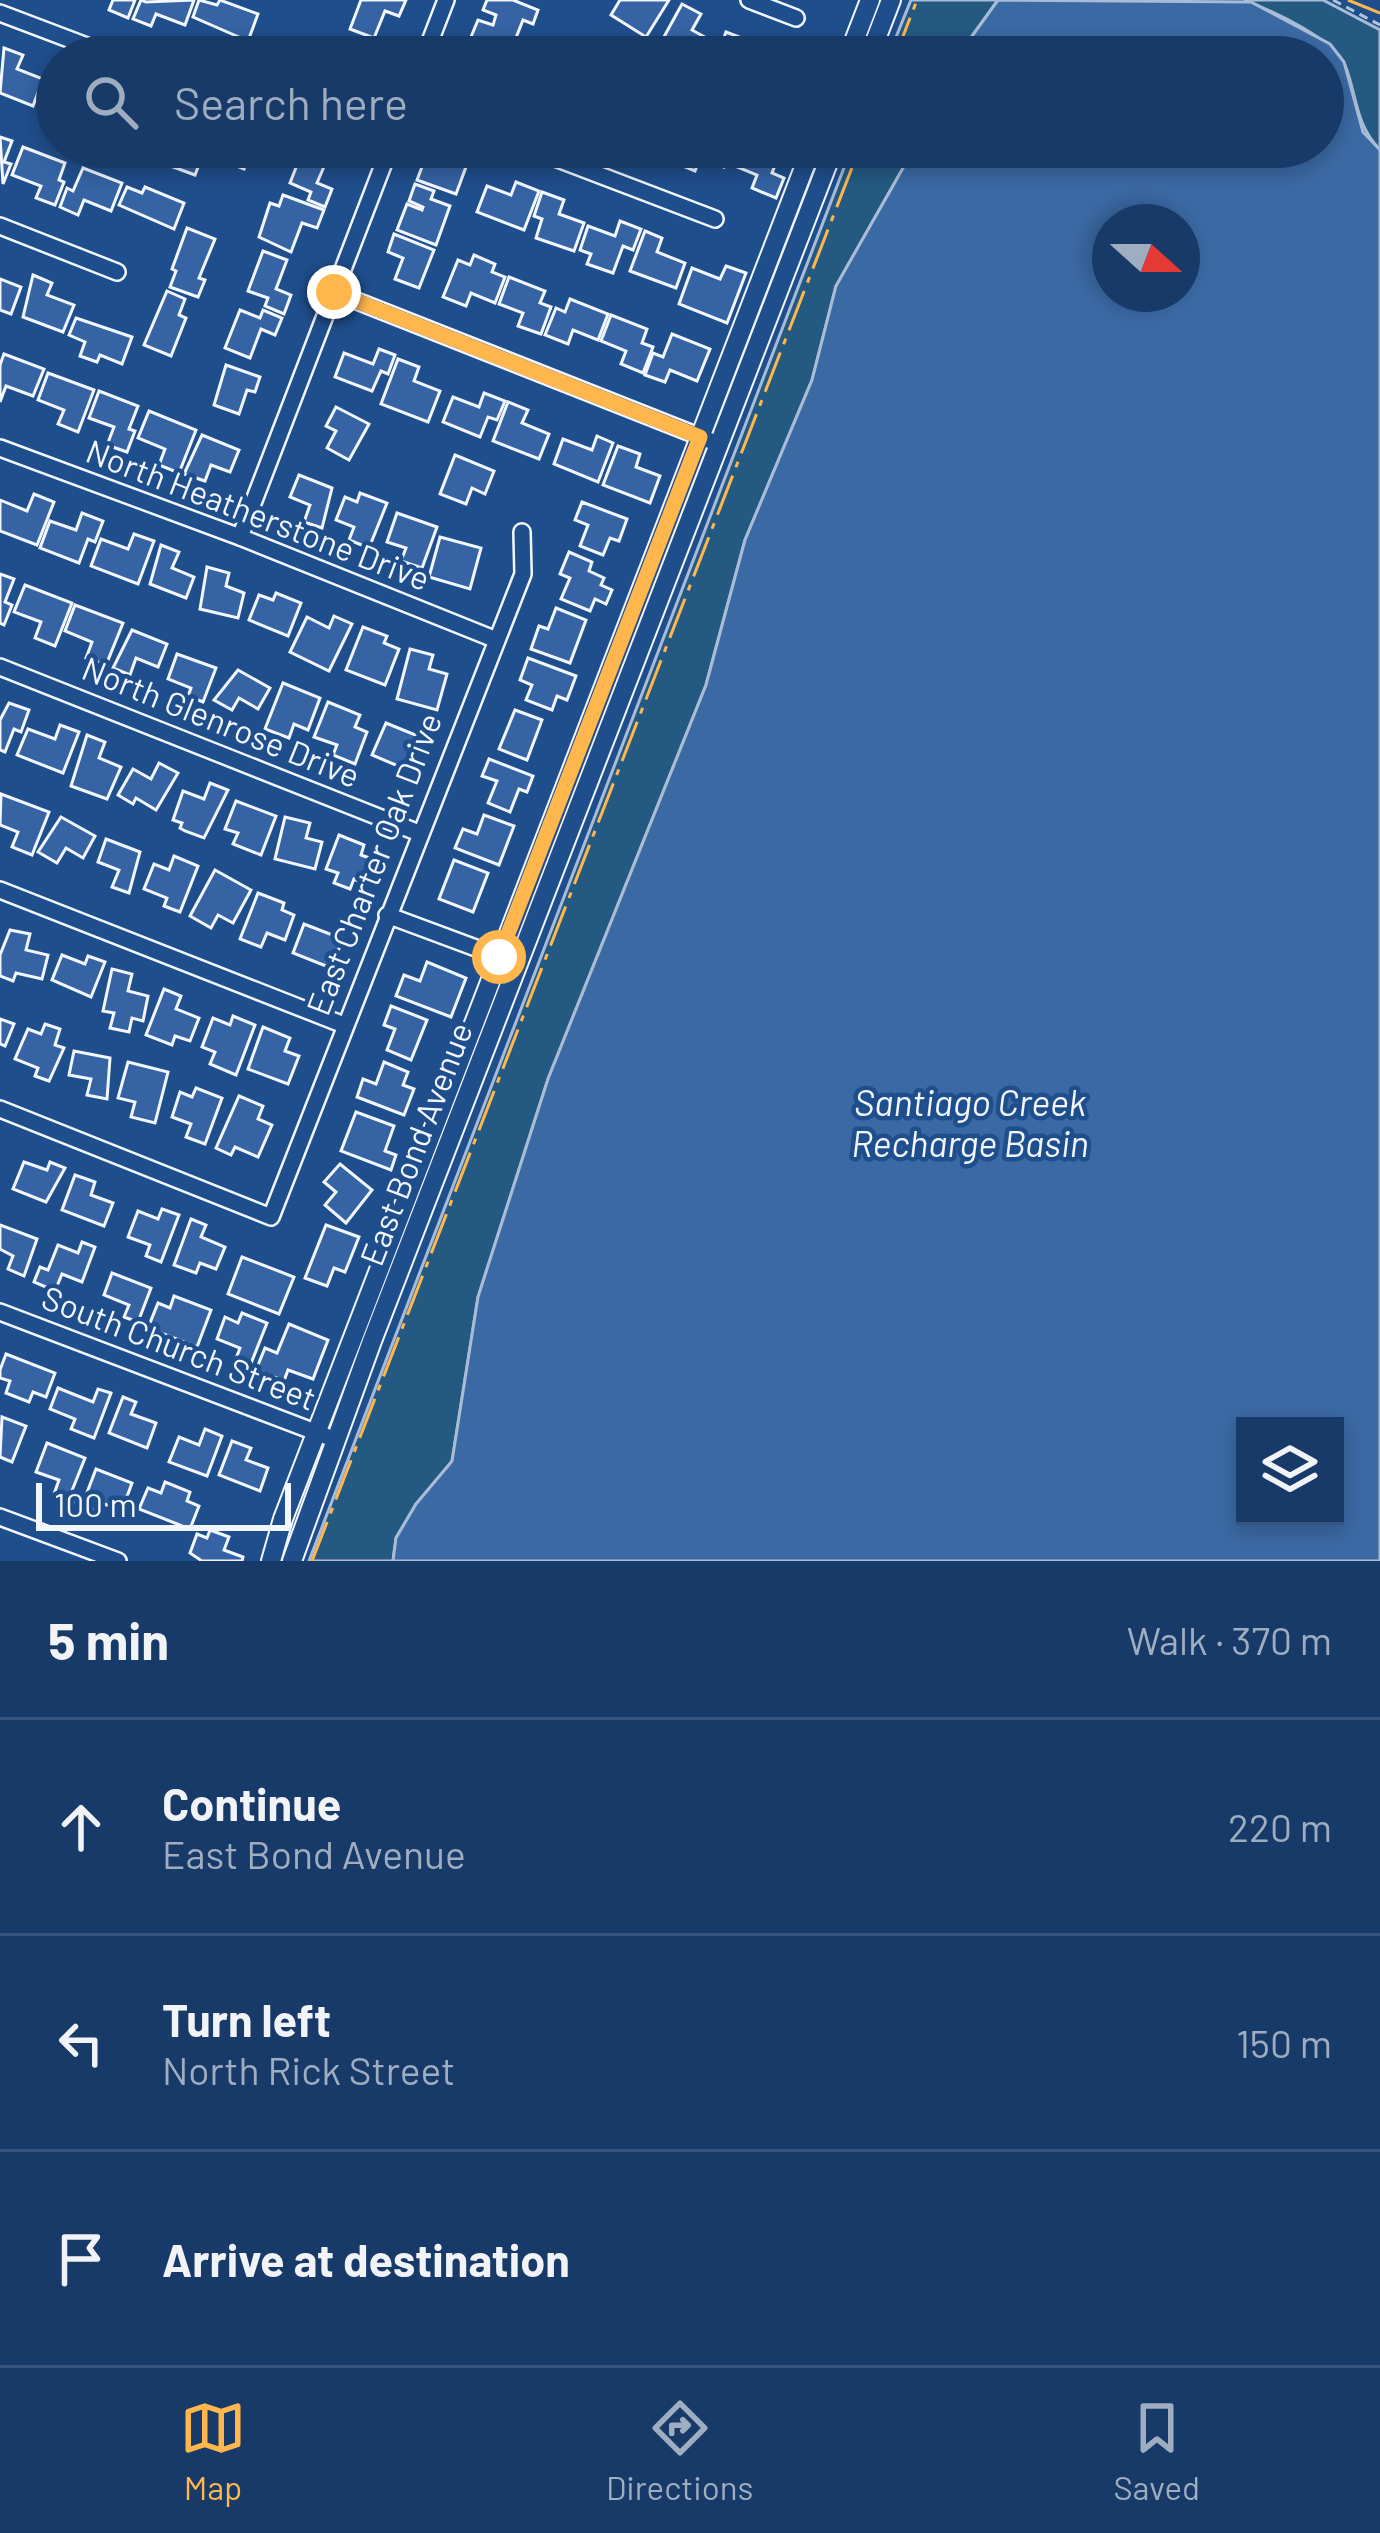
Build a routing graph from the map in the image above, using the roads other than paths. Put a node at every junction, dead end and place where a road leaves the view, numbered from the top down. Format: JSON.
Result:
{"nodes":[{"id":1,"x":446,"y":0,"type":"edge"},
{"id":2,"x":748,"y":0,"type":"edge"},
{"id":3,"x":870,"y":0,"type":"edge"},
{"id":4,"x":891,"y":0,"type":"edge"},
{"id":5,"x":0,"y":13,"type":"edge"},
{"id":6,"x":796,"y":18,"type":"dead end"},
{"id":7,"x":61,"y":36,"type":"edge"},
{"id":8,"x":432,"y":36,"type":"edge"},
{"id":9,"x":856,"y":36,"type":"edge"},
{"id":10,"x":877,"y":36,"type":"edge"},
{"id":11,"x":381,"y":168,"type":"edge"},
{"id":12,"x":581,"y":168,"type":"edge"},
{"id":13,"x":805,"y":168,"type":"edge"},
{"id":14,"x":825,"y":168,"type":"edge"},
{"id":15,"x":715,"y":219,"type":"dead end"},
{"id":16,"x":0,"y":226,"type":"edge"},
{"id":17,"x":117,"y":272,"type":"dead end"},
{"id":18,"x":334,"y":292,"type":"junction"},
{"id":19,"x":710,"y":441,"type":"junction"},
{"id":20,"x":0,"y":448,"type":"edge"},
{"id":21,"x":522,"y":532,"type":"dead end"},
{"id":22,"x":240,"y":537,"type":"junction"},
{"id":23,"x":494,"y":639,"type":"junction"},
{"id":24,"x":0,"y":667,"type":"edge"},
{"id":25,"x":419,"y":833,"type":"junction"},
{"id":26,"x":0,"y":890,"type":"edge"},
{"id":27,"x":387,"y":915,"type":"junction"},
{"id":28,"x":508,"y":960,"type":"junction"},
{"id":29,"x":344,"y":1025,"type":"junction"},
{"id":30,"x":2,"y":1116,"type":"edge"},
{"id":31,"x":0,"y":1312,"type":"edge"},
{"id":32,"x":316,"y":1432,"type":"junction"},
{"id":33,"x":336,"y":1440,"type":"junction"},
{"id":34,"x":0,"y":1517,"type":"edge"},
{"id":35,"x":118,"y":1561,"type":"edge"},
{"id":36,"x":271,"y":1561,"type":"edge"},
{"id":37,"x":292,"y":1561,"type":"edge"}],
"edges":[{"from":1,"to":8,"type":"street"},
{"from":2,"to":6,"type":"street"},
{"from":3,"to":9,"type":"street"},
{"from":4,"to":10,"type":"street"},
{"from":5,"to":7,"type":"street"},
{"from":11,"to":18,"type":"street"},
{"from":12,"to":15,"type":"street"},
{"from":13,"to":19,"type":"street","name":"East Bond Avenue"},
{"from":14,"to":19,"type":"street","name":"East Bond Avenue"},
{"from":16,"to":17,"type":"street"},
{"from":18,"to":19,"type":"street"},
{"from":18,"to":22,"type":"street"},
{"from":19,"to":28,"type":"street","name":"East Bond Avenue"},
{"from":20,"to":22,"type":"street","name":"North Heatherstone Drive"},
{"from":21,"to":23,"type":"street","name":"East Charter Oak Drive"},
{"from":22,"to":23,"type":"street","name":"North Heatherstone Drive"},
{"from":23,"to":25,"type":"street","name":"East Charter Oak Drive"},
{"from":24,"to":25,"type":"street","name":"North Glenrose Drive"},
{"from":25,"to":27,"type":"street","name":"East Charter Oak Drive"},
{"from":26,"to":29,"type":"street"},
{"from":27,"to":28,"type":"street"},
{"from":27,"to":29,"type":"street","name":"East Charter Oak Drive"},
{"from":28,"to":32,"type":"street","name":"East Bond Avenue"},
{"from":28,"to":33,"type":"street","name":"East Bond Avenue"},
{"from":29,"to":30,"type":"street","name":"East Charter Oak Drive"},
{"from":31,"to":32,"type":"street","name":"South Church Street"},
{"from":32,"to":33,"type":"street","name":"South Church Street"},
{"from":32,"to":36,"type":"street","name":"East Bond Avenue"},
{"from":33,"to":37,"type":"street","name":"East Bond Avenue"},
{"from":34,"to":35,"type":"street"}]}
